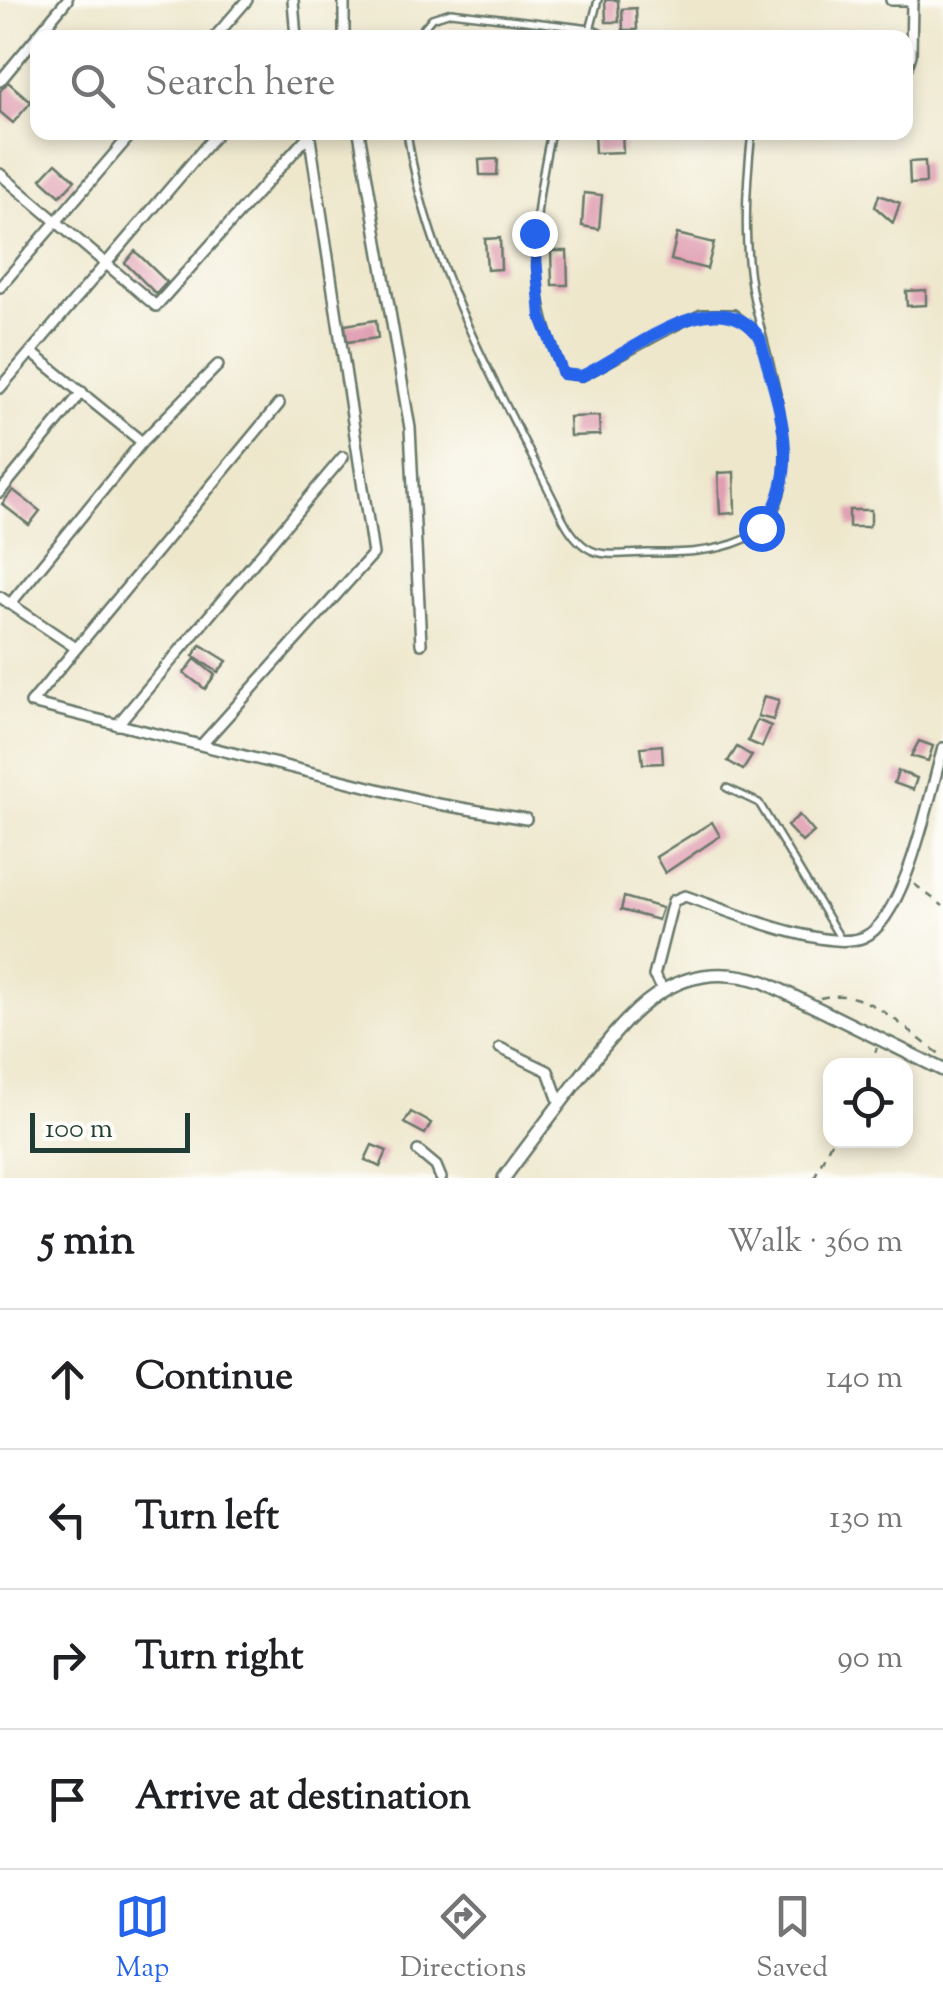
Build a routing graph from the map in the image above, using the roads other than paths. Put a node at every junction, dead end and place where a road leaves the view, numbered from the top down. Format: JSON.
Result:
{"nodes":[{"id":1,"x":68,"y":0,"type":"edge"},
{"id":2,"x":247,"y":0,"type":"edge"},
{"id":3,"x":293,"y":0,"type":"edge"},
{"id":4,"x":344,"y":0,"type":"edge"},
{"id":5,"x":598,"y":0,"type":"edge"},
{"id":6,"x":891,"y":0,"type":"edge"},
{"id":7,"x":913,"y":1,"type":"edge"},
{"id":8,"x":592,"y":29,"type":"joint"},
{"id":9,"x":43,"y":30,"type":"edge"},
{"id":10,"x":221,"y":30,"type":"edge"},
{"id":11,"x":295,"y":30,"type":"edge"},
{"id":12,"x":344,"y":30,"type":"edge"},
{"id":13,"x":421,"y":30,"type":"edge"},
{"id":14,"x":912,"y":30,"type":"edge"},
{"id":15,"x":30,"y":45,"type":"edge"},
{"id":16,"x":0,"y":81,"type":"edge"},
{"id":17,"x":126,"y":140,"type":"edge"},
{"id":18,"x":211,"y":140,"type":"edge"},
{"id":19,"x":304,"y":140,"type":"edge"},
{"id":20,"x":310,"y":140,"type":"edge"},
{"id":21,"x":360,"y":140,"type":"edge"},
{"id":22,"x":408,"y":140,"type":"edge"},
{"id":23,"x":550,"y":140,"type":"edge"},
{"id":24,"x":751,"y":140,"type":"edge"},
{"id":25,"x":1,"y":177,"type":"edge"},
{"id":26,"x":57,"y":221,"type":"junction"},
{"id":27,"x":107,"y":265,"type":"junction"},
{"id":28,"x":0,"y":287,"type":"edge"},
{"id":29,"x":760,"y":338,"type":"junction"},
{"id":30,"x":30,"y":352,"type":"junction"},
{"id":31,"x":218,"y":364,"type":"dead end"},
{"id":32,"x":0,"y":388,"type":"edge"},
{"id":33,"x":82,"y":392,"type":"junction"},
{"id":34,"x":279,"y":404,"type":"dead end"},
{"id":35,"x":142,"y":442,"type":"junction"},
{"id":36,"x":343,"y":457,"type":"dead end"},
{"id":37,"x":0,"y":492,"type":"edge"},
{"id":38,"x":0,"y":597,"type":"edge"},
{"id":39,"x":11,"y":603,"type":"junction"},
{"id":40,"x":421,"y":644,"type":"dead end"},
{"id":41,"x":76,"y":648,"type":"junction"},
{"id":42,"x":117,"y":725,"type":"junction"},
{"id":43,"x":204,"y":742,"type":"junction"},
{"id":44,"x":943,"y":748,"type":"edge"},
{"id":45,"x":727,"y":788,"type":"dead end"},
{"id":46,"x":526,"y":819,"type":"dead end"},
{"id":47,"x":841,"y":940,"type":"junction"},
{"id":48,"x":663,"y":989,"type":"junction"},
{"id":49,"x":500,"y":1048,"type":"dead end"},
{"id":50,"x":943,"y":1070,"type":"edge"},
{"id":51,"x":560,"y":1104,"type":"junction"},
{"id":52,"x":418,"y":1152,"type":"dead end"},
{"id":53,"x":441,"y":1178,"type":"edge"},
{"id":54,"x":504,"y":1178,"type":"edge"}],
"edges":[{"from":1,"to":9,"type":"street"},
{"from":2,"to":10,"type":"street"},
{"from":3,"to":11,"type":"street"},
{"from":4,"to":12,"type":"street"},
{"from":5,"to":8,"type":"lane"},
{"from":6,"to":7,"type":"street"},
{"from":7,"to":14,"type":"street"},
{"from":8,"to":13,"type":"lane"},
{"from":15,"to":16,"type":"street"},
{"from":17,"to":26,"type":"street"},
{"from":18,"to":27,"type":"street"},
{"from":19,"to":27,"type":"street"},
{"from":20,"to":43,"type":"street"},
{"from":21,"to":40,"type":"street"},
{"from":22,"to":29,"type":"lane"},
{"from":23,"to":29,"type":"lane"},
{"from":24,"to":29,"type":"lane"},
{"from":25,"to":26,"type":"street"},
{"from":26,"to":27,"type":"street"},
{"from":26,"to":28,"type":"street"},
{"from":27,"to":30,"type":"street"},
{"from":30,"to":32,"type":"street"},
{"from":30,"to":33,"type":"street"},
{"from":31,"to":35,"type":"street"},
{"from":33,"to":35,"type":"street"},
{"from":33,"to":37,"type":"street"},
{"from":34,"to":41,"type":"street"},
{"from":35,"to":39,"type":"street"},
{"from":36,"to":42,"type":"street"},
{"from":38,"to":39,"type":"street"},
{"from":39,"to":41,"type":"street"},
{"from":41,"to":42,"type":"street"},
{"from":42,"to":43,"type":"street"},
{"from":43,"to":46,"type":"street"},
{"from":44,"to":47,"type":"street"},
{"from":45,"to":47,"type":"lane"},
{"from":47,"to":48,"type":"street"},
{"from":48,"to":50,"type":"street"},
{"from":48,"to":51,"type":"street"},
{"from":49,"to":51,"type":"street"},
{"from":51,"to":54,"type":"street"},
{"from":52,"to":53,"type":"street"}]}
